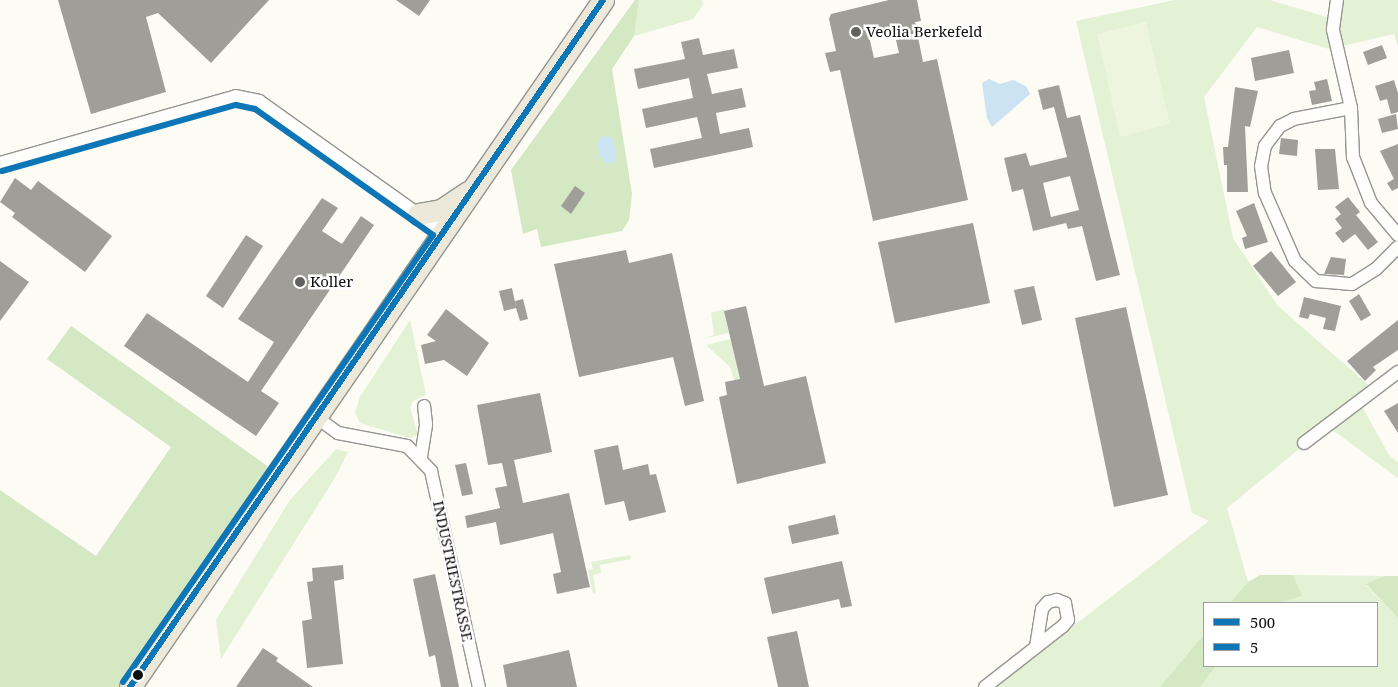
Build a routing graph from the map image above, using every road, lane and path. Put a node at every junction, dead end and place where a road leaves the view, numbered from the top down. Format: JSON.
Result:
{"nodes":[{"id":1,"x":603,"y":0,"type":"edge"},
{"id":2,"x":1337,"y":0,"type":"edge"},
{"id":3,"x":1351,"y":108,"type":"junction"},
{"id":4,"x":0,"y":163,"type":"edge"},
{"id":5,"x":478,"y":184,"type":"junction"},
{"id":6,"x":418,"y":214,"type":"junction"},
{"id":7,"x":445,"y":233,"type":"junction"},
{"id":8,"x":1398,"y":235,"type":"edge"},
{"id":9,"x":1398,"y":247,"type":"edge"},
{"id":10,"x":1398,"y":372,"type":"edge"},
{"id":11,"x":424,"y":406,"type":"dead end"},
{"id":12,"x":316,"y":417,"type":"junction"},
{"id":13,"x":1304,"y":443,"type":"dead end"},
{"id":14,"x":421,"y":457,"type":"junction"},
{"id":15,"x":1036,"y":646,"type":"junction"},
{"id":16,"x":130,"y":687,"type":"edge"},
{"id":17,"x":479,"y":687,"type":"edge"},
{"id":18,"x":985,"y":687,"type":"edge"}],
"edges":[{"from":1,"to":5,"type":"main road"},
{"from":2,"to":3,"type":"street"},
{"from":3,"to":8,"type":"street"},
{"from":3,"to":9,"type":"street"},
{"from":4,"to":6,"type":"street"},
{"from":5,"to":6,"type":"main road"},
{"from":5,"to":7,"type":"main road"},
{"from":6,"to":7,"type":"street"},
{"from":7,"to":12,"type":"main road"},
{"from":10,"to":13,"type":"street"},
{"from":11,"to":14,"type":"street"},
{"from":12,"to":14,"type":"street"},
{"from":12,"to":16,"type":"main road"},
{"from":14,"to":17,"type":"street","name":"INDUSTRIESTRASSE"},
{"from":15,"to":15,"type":"street"},
{"from":15,"to":18,"type":"street"}]}
